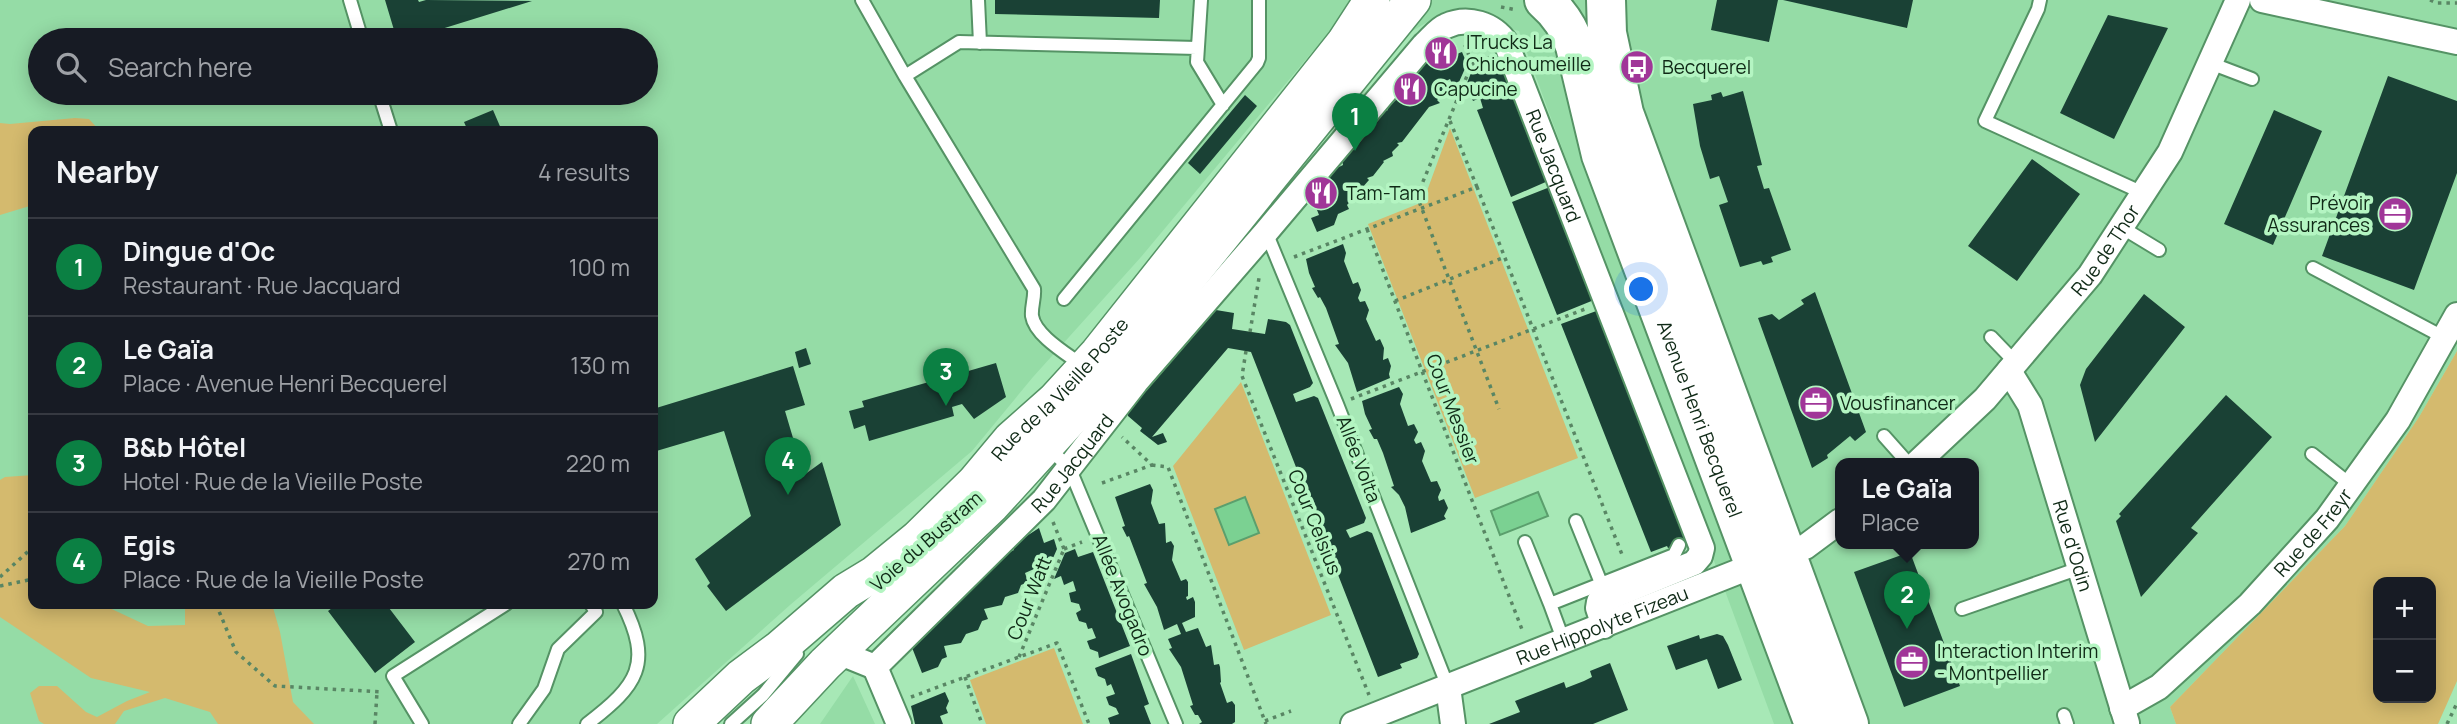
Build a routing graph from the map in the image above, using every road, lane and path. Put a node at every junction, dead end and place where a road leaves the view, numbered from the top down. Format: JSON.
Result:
{"nodes":[{"id":1,"x":350,"y":0,"type":"edge"},
{"id":2,"x":862,"y":0,"type":"edge"},
{"id":3,"x":978,"y":0,"type":"edge"},
{"id":4,"x":1201,"y":0,"type":"edge"},
{"id":5,"x":1259,"y":0,"type":"edge"},
{"id":6,"x":1372,"y":0,"type":"edge"},
{"id":7,"x":1413,"y":0,"type":"edge"},
{"id":8,"x":1544,"y":0,"type":"edge"},
{"id":9,"x":1606,"y":0,"type":"edge"},
{"id":10,"x":2040,"y":0,"type":"edge"},
{"id":11,"x":2238,"y":0,"type":"edge"},
{"id":12,"x":2262,"y":0,"type":"edge"},
{"id":13,"x":2430,"y":0,"type":"edge"},
{"id":14,"x":2457,"y":3,"type":"edge"},
{"id":15,"x":358,"y":28,"type":"edge"},
{"id":16,"x":2457,"y":42,"type":"edge"},
{"id":17,"x":980,"y":43,"type":"junction"},
{"id":18,"x":1358,"y":47,"type":"dead end"},
{"id":19,"x":1197,"y":48,"type":"junction"},
{"id":20,"x":2210,"y":63,"type":"junction"},
{"id":21,"x":1472,"y":64,"type":"dead end"},
{"id":22,"x":905,"y":76,"type":"junction"},
{"id":23,"x":2252,"y":79,"type":"dead end"},
{"id":24,"x":383,"y":105,"type":"edge"},
{"id":25,"x":1223,"y":105,"type":"junction"},
{"id":26,"x":1317,"y":118,"type":"junction"},
{"id":27,"x":1450,"y":119,"type":"junction"},
{"id":28,"x":389,"y":126,"type":"edge"},
{"id":29,"x":1477,"y":187,"type":"junction"},
{"id":30,"x":2143,"y":193,"type":"junction"},
{"id":31,"x":1422,"y":208,"type":"junction"},
{"id":32,"x":2121,"y":227,"type":"junction"},
{"id":33,"x":1367,"y":229,"type":"junction"},
{"id":34,"x":1266,"y":232,"type":"junction"},
{"id":35,"x":2159,"y":250,"type":"dead end"},
{"id":36,"x":1505,"y":257,"type":"junction"},
{"id":37,"x":1279,"y":264,"type":"junction"},
{"id":38,"x":2313,"y":268,"type":"dead end"},
{"id":39,"x":1259,"y":278,"type":"dead end"},
{"id":40,"x":1449,"y":279,"type":"junction"},
{"id":41,"x":1064,"y":299,"type":"dead end"},
{"id":42,"x":1607,"y":300,"type":"junction"},
{"id":43,"x":1395,"y":301,"type":"junction"},
{"id":44,"x":2457,"y":315,"type":"edge"},
{"id":45,"x":1533,"y":329,"type":"junction"},
{"id":46,"x":1250,"y":332,"type":"dead end"},
{"id":47,"x":1992,"y":337,"type":"dead end"},
{"id":48,"x":2445,"y":338,"type":"junction"},
{"id":49,"x":1246,"y":351,"type":"dead end"},
{"id":50,"x":1477,"y":351,"type":"junction"},
{"id":51,"x":2012,"y":367,"type":"junction"},
{"id":52,"x":1423,"y":371,"type":"junction"},
{"id":53,"x":1094,"y":375,"type":"junction"},
{"id":54,"x":1337,"y":404,"type":"junction"},
{"id":55,"x":1499,"y":409,"type":"dead end"},
{"id":56,"x":1117,"y":433,"type":"dead end"},
{"id":57,"x":1884,"y":436,"type":"dead end"},
{"id":58,"x":2312,"y":454,"type":"dead end"},
{"id":59,"x":1057,"y":456,"type":"junction"},
{"id":60,"x":1904,"y":458,"type":"edge"},
{"id":61,"x":1922,"y":458,"type":"edge"},
{"id":62,"x":1014,"y":461,"type":"dead end"},
{"id":63,"x":1152,"y":465,"type":"junction"},
{"id":64,"x":995,"y":480,"type":"dead end"},
{"id":65,"x":1102,"y":483,"type":"dead end"},
{"id":66,"x":2351,"y":485,"type":"junction"},
{"id":67,"x":1576,"y":521,"type":"dead end"},
{"id":68,"x":1835,"y":525,"type":"edge"},
{"id":69,"x":1525,"y":541,"type":"dead end"},
{"id":70,"x":1679,"y":545,"type":"dead end"},
{"id":71,"x":1064,"y":549,"type":"dead end"},
{"id":72,"x":28,"y":552,"type":"edge"},
{"id":73,"x":1771,"y":560,"type":"junction"},
{"id":74,"x":2080,"y":568,"type":"junction"},
{"id":75,"x":1629,"y":572,"type":"junction"},
{"id":76,"x":0,"y":577,"type":"edge"},
{"id":77,"x":28,"y":580,"type":"edge"},
{"id":78,"x":1601,"y":583,"type":"junction"},
{"id":79,"x":0,"y":586,"type":"edge"},
{"id":80,"x":864,"y":595,"type":"dead end"},
{"id":81,"x":1550,"y":604,"type":"junction"},
{"id":82,"x":218,"y":609,"type":"edge"},
{"id":83,"x":498,"y":609,"type":"edge"},
{"id":84,"x":594,"y":609,"type":"edge"},
{"id":85,"x":626,"y":609,"type":"edge"},
{"id":86,"x":1962,"y":609,"type":"dead end"},
{"id":87,"x":1604,"y":626,"type":"junction"},
{"id":88,"x":1564,"y":642,"type":"junction"},
{"id":89,"x":823,"y":648,"type":"junction"},
{"id":90,"x":1532,"y":654,"type":"junction"},
{"id":91,"x":1019,"y":657,"type":"junction"},
{"id":92,"x":876,"y":667,"type":"junction"},
{"id":93,"x":965,"y":677,"type":"junction"},
{"id":94,"x":1448,"y":687,"type":"junction"},
{"id":95,"x":930,"y":690,"type":"dead end"},
{"id":96,"x":377,"y":692,"type":"junction"},
{"id":97,"x":403,"y":692,"type":"junction"},
{"id":98,"x":1370,"y":697,"type":"dead end"},
{"id":99,"x":2457,"y":703,"type":"edge"},
{"id":100,"x":1291,"y":711,"type":"dead end"},
{"id":101,"x":777,"y":714,"type":"edge"},
{"id":102,"x":2125,"y":716,"type":"edge"},
{"id":103,"x":1266,"y":722,"type":"edge"},
{"id":104,"x":375,"y":724,"type":"edge"},
{"id":105,"x":422,"y":724,"type":"edge"},
{"id":106,"x":519,"y":724,"type":"edge"},
{"id":107,"x":587,"y":724,"type":"edge"},
{"id":108,"x":691,"y":724,"type":"edge"},
{"id":109,"x":731,"y":724,"type":"edge"},
{"id":110,"x":899,"y":724,"type":"edge"},
{"id":111,"x":982,"y":724,"type":"edge"},
{"id":112,"x":1089,"y":724,"type":"edge"},
{"id":113,"x":1176,"y":724,"type":"edge"},
{"id":114,"x":1353,"y":724,"type":"edge"},
{"id":115,"x":1453,"y":724,"type":"edge"},
{"id":116,"x":1814,"y":724,"type":"edge"},
{"id":117,"x":1849,"y":724,"type":"edge"},
{"id":118,"x":2447,"y":724,"type":"edge"}],
"edges":[{"from":1,"to":15,"type":"lane"},
{"from":2,"to":22,"type":"lane"},
{"from":3,"to":17,"type":"lane"},
{"from":4,"to":19,"type":"lane"},
{"from":5,"to":25,"type":"lane"},
{"from":6,"to":53,"type":"main road","name":"Rue de la Vieille Poste"},
{"from":7,"to":26,"type":"main road","name":"Rue de la Vieille Poste"},
{"from":8,"to":73,"type":"main road","name":"Avenue Henri Becquerel"},
{"from":9,"to":73,"type":"main road","name":"Avenue Henri Becquerel"},
{"from":10,"to":30,"type":"lane"},
{"from":11,"to":20,"type":"street","name":"Rue de Thor"},
{"from":12,"to":16,"type":"street"},
{"from":13,"to":14,"type":"path"},
{"from":17,"to":19,"type":"lane"},
{"from":17,"to":22,"type":"lane"},
{"from":18,"to":26,"type":"lane"},
{"from":19,"to":25,"type":"lane"},
{"from":20,"to":23,"type":"lane"},
{"from":20,"to":30,"type":"street","name":"Rue de Thor"},
{"from":21,"to":27,"type":"path"},
{"from":22,"to":53,"type":"lane"},
{"from":24,"to":28,"type":"lane"},
{"from":25,"to":41,"type":"lane"},
{"from":26,"to":53,"type":"main road","name":"Rue de la Vieille Poste"},
{"from":27,"to":29,"type":"path"},
{"from":27,"to":31,"type":"path"},
{"from":29,"to":31,"type":"path"},
{"from":29,"to":36,"type":"path"},
{"from":30,"to":32,"type":"street","name":"Rue de Thor"},
{"from":31,"to":33,"type":"path"},
{"from":31,"to":40,"type":"path"},
{"from":32,"to":35,"type":"lane"},
{"from":32,"to":51,"type":"street","name":"Rue de Thor"},
{"from":33,"to":37,"type":"path"},
{"from":33,"to":43,"type":"path","name":"Cour Messier"},
{"from":34,"to":37,"type":"lane","name":"Allée Volta"},
{"from":34,"to":42,"type":"street","name":"Rue Jacquard"},
{"from":34,"to":59,"type":"street","name":"Rue Jacquard"},
{"from":36,"to":40,"type":"path"},
{"from":36,"to":45,"type":"path"},
{"from":37,"to":54,"type":"lane","name":"Allée Volta"},
{"from":38,"to":48,"type":"lane"},
{"from":39,"to":46,"type":"path"},
{"from":40,"to":43,"type":"path"},
{"from":40,"to":50,"type":"path"},
{"from":42,"to":45,"type":"path"},
{"from":42,"to":87,"type":"street","name":"Rue Jacquard"},
{"from":43,"to":52,"type":"path","name":"Cour Messier"},
{"from":44,"to":48,"type":"street","name":"Rue de Freyr"},
{"from":45,"to":50,"type":"path"},
{"from":45,"to":75,"type":"path"},
{"from":47,"to":51,"type":"lane"},
{"from":48,"to":66,"type":"street","name":"Rue de Freyr"},
{"from":49,"to":98,"type":"path","name":"Cour Celsius"},
{"from":50,"to":52,"type":"path"},
{"from":50,"to":55,"type":"path"},
{"from":51,"to":61,"type":"street","name":"Rue de Thor"},
{"from":51,"to":74,"type":"street","name":"Rue d'Odin"},
{"from":52,"to":54,"type":"path"},
{"from":52,"to":90,"type":"path","name":"Cour Messier"},
{"from":53,"to":59,"type":"main road","name":"Rue de la Vieille Poste"},
{"from":53,"to":62,"type":"lane"},
{"from":53,"to":108,"type":"main road","name":"Rue de la Vieille Poste"},
{"from":54,"to":94,"type":"lane","name":"Allée Volta"},
{"from":56,"to":63,"type":"path"},
{"from":57,"to":60,"type":"lane"},
{"from":58,"to":66,"type":"lane"},
{"from":59,"to":89,"type":"main road","name":"Rue de la Vieille Poste"},
{"from":59,"to":92,"type":"street","name":"Rue Jacquard"},
{"from":59,"to":113,"type":"lane","name":"Allée Avogadro"},
{"from":63,"to":65,"type":"path"},
{"from":63,"to":103,"type":"path"},
{"from":64,"to":80,"type":"lane","name":"Voie du Bustram"},
{"from":66,"to":102,"type":"street","name":"Rue de Freyr"},
{"from":67,"to":78,"type":"lane"},
{"from":68,"to":73,"type":"street"},
{"from":69,"to":81,"type":"lane"},
{"from":70,"to":75,"type":"lane"},
{"from":71,"to":91,"type":"path","name":"Cour Watt"},
{"from":72,"to":76,"type":"path"},
{"from":73,"to":87,"type":"street","name":"Rue Hippolyte Fizeau"},
{"from":73,"to":116,"type":"main road","name":"Avenue Henri Becquerel"},
{"from":73,"to":117,"type":"main road","name":"Avenue Henri Becquerel"},
{"from":74,"to":86,"type":"lane"},
{"from":74,"to":102,"type":"street","name":"Rue d'Odin"},
{"from":75,"to":78,"type":"lane"},
{"from":77,"to":79,"type":"path"},
{"from":78,"to":81,"type":"lane"},
{"from":81,"to":88,"type":"lane"},
{"from":82,"to":96,"type":"path"},
{"from":83,"to":97,"type":"lane"},
{"from":84,"to":106,"type":"lane"},
{"from":85,"to":107,"type":"lane"},
{"from":87,"to":88,"type":"street","name":"Rue Hippolyte Fizeau"},
{"from":88,"to":90,"type":"street","name":"Rue Hippolyte Fizeau"},
{"from":89,"to":92,"type":"street"},
{"from":89,"to":101,"type":"main road","name":"Rue de la Vieille Poste"},
{"from":89,"to":101,"type":"lane"},
{"from":90,"to":94,"type":"street","name":"Rue Hippolyte Fizeau"},
{"from":91,"to":93,"type":"path","name":"Cour Watt"},
{"from":91,"to":112,"type":"path","name":"Cour Watt"},
{"from":92,"to":110,"type":"street"},
{"from":93,"to":95,"type":"path","name":"Cour Watt"},
{"from":93,"to":111,"type":"path"},
{"from":94,"to":114,"type":"street","name":"Rue Hippolyte Fizeau"},
{"from":94,"to":115,"type":"street"},
{"from":96,"to":97,"type":"path"},
{"from":96,"to":104,"type":"path"},
{"from":97,"to":105,"type":"lane"},
{"from":99,"to":118,"type":"path"},
{"from":100,"to":103,"type":"path"},
{"from":101,"to":109,"type":"lane"}]}
